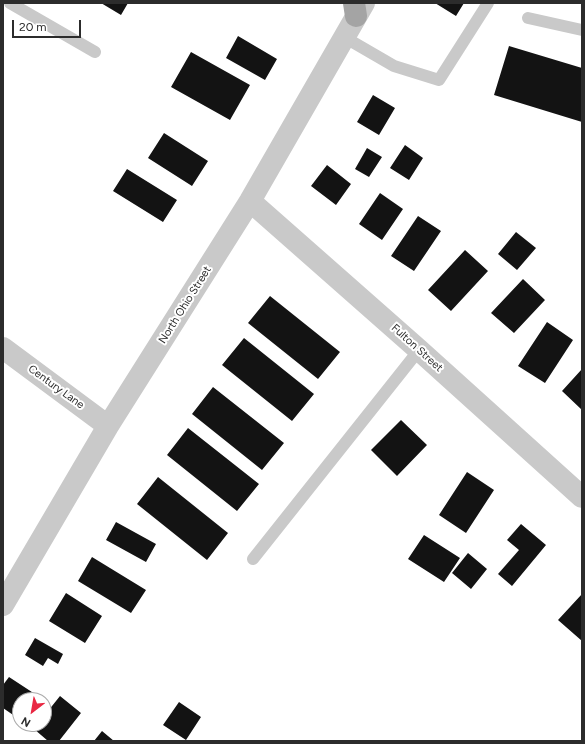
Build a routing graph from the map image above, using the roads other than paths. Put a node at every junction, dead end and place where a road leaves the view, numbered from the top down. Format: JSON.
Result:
{"nodes":[{"id":1,"x":10,"y":3,"type":"edge"},
{"id":2,"x":488,"y":3,"type":"edge"},
{"id":3,"x":358,"y":7,"type":"edge"},
{"id":4,"x":528,"y":18,"type":"dead end"},
{"id":5,"x":582,"y":30,"type":"edge"},
{"id":6,"x":344,"y":37,"type":"junction"},
{"id":7,"x":95,"y":52,"type":"dead end"},
{"id":8,"x":250,"y":201,"type":"junction"},
{"id":9,"x":3,"y":348,"type":"edge"},
{"id":10,"x":419,"y":350,"type":"junction"},
{"id":11,"x":108,"y":426,"type":"junction"},
{"id":12,"x":582,"y":497,"type":"edge"},
{"id":13,"x":253,"y":559,"type":"dead end"},
{"id":14,"x":3,"y":605,"type":"edge"}],
"edges":[{"from":1,"to":7,"type":"lane"},
{"from":2,"to":6,"type":"lane"},
{"from":3,"to":6,"type":"street","name":"North Ohio Street"},
{"from":4,"to":5,"type":"lane"},
{"from":6,"to":8,"type":"street","name":"North Ohio Street"},
{"from":8,"to":10,"type":"street","name":"Fulton Street"},
{"from":8,"to":11,"type":"street","name":"North Ohio Street"},
{"from":9,"to":11,"type":"street","name":"Century Lane"},
{"from":10,"to":12,"type":"street","name":"Fulton Street"},
{"from":10,"to":13,"type":"lane"},
{"from":11,"to":14,"type":"street","name":"North Ohio Street"}]}
